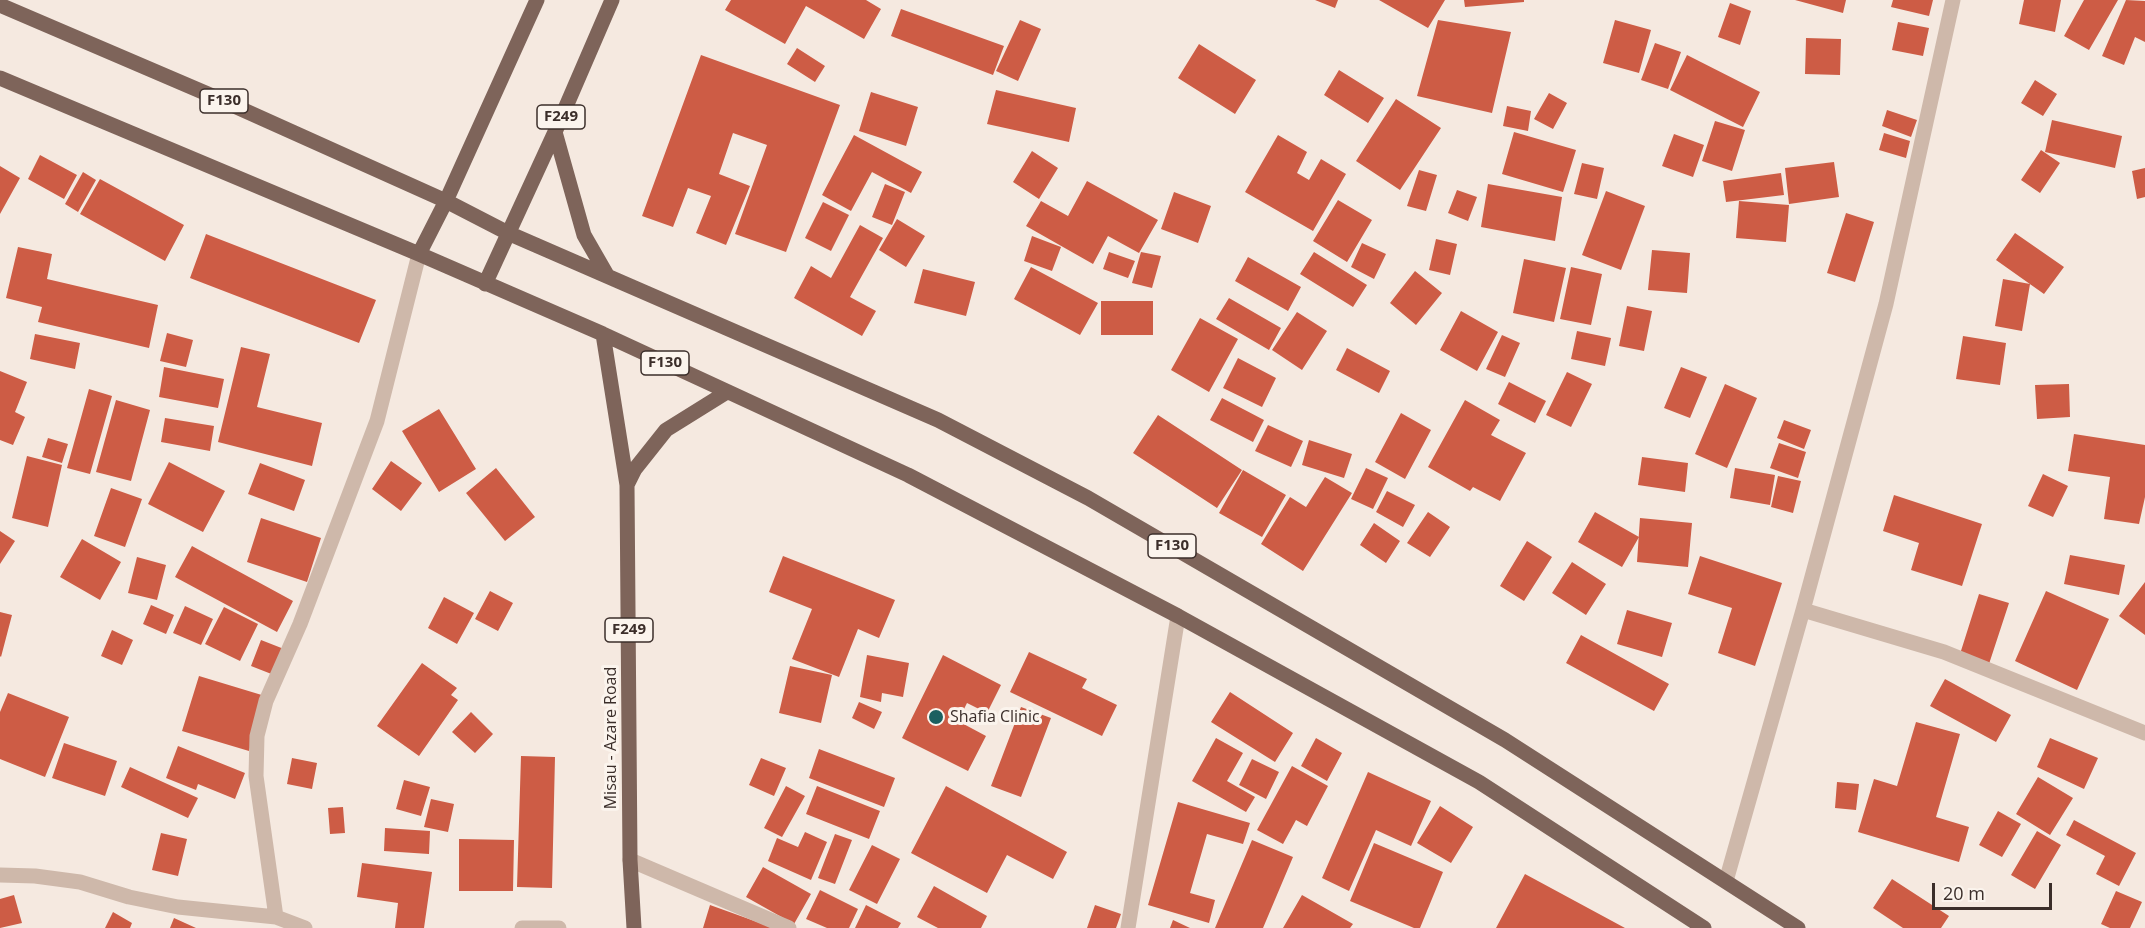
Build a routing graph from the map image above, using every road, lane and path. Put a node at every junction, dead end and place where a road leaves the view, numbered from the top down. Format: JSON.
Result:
{"nodes":[{"id":1,"x":537,"y":0,"type":"edge"},
{"id":2,"x":612,"y":0,"type":"edge"},
{"id":3,"x":1953,"y":0,"type":"edge"},
{"id":4,"x":0,"y":5,"type":"edge"},
{"id":5,"x":0,"y":78,"type":"edge"},
{"id":6,"x":555,"y":132,"type":"junction"},
{"id":7,"x":446,"y":201,"type":"junction"},
{"id":8,"x":508,"y":233,"type":"junction"},
{"id":9,"x":419,"y":254,"type":"junction"},
{"id":10,"x":607,"y":275,"type":"junction"},
{"id":11,"x":485,"y":284,"type":"junction"},
{"id":12,"x":603,"y":334,"type":"junction"},
{"id":13,"x":727,"y":393,"type":"junction"},
{"id":14,"x":627,"y":485,"type":"junction"},
{"id":15,"x":1803,"y":610,"type":"junction"},
{"id":16,"x":1178,"y":616,"type":"junction"},
{"id":17,"x":2145,"y":733,"type":"edge"},
{"id":18,"x":630,"y":860,"type":"junction"},
{"id":19,"x":0,"y":875,"type":"edge"},
{"id":20,"x":1726,"y":881,"type":"junction"},
{"id":21,"x":276,"y":917,"type":"junction"},
{"id":22,"x":1700,"y":927,"type":"edge"},
{"id":23,"x":305,"y":928,"type":"edge"},
{"id":24,"x":522,"y":928,"type":"edge"},
{"id":25,"x":559,"y":928,"type":"edge"},
{"id":26,"x":634,"y":928,"type":"edge"},
{"id":27,"x":789,"y":928,"type":"edge"},
{"id":28,"x":1128,"y":928,"type":"edge"},
{"id":29,"x":1798,"y":928,"type":"edge"}],
"edges":[{"from":1,"to":7,"type":"main road"},
{"from":2,"to":6,"type":"main road","number":"F249"},
{"from":3,"to":15,"type":"street"},
{"from":4,"to":7,"type":"main road","number":"F130"},
{"from":5,"to":9,"type":"main road","number":"F130"},
{"from":6,"to":8,"type":"main road","number":"F249"},
{"from":6,"to":10,"type":"main road"},
{"from":7,"to":8,"type":"main road","number":"F130"},
{"from":7,"to":9,"type":"main road"},
{"from":8,"to":10,"type":"main road","number":"F130"},
{"from":8,"to":11,"type":"main road","number":"F249"},
{"from":9,"to":11,"type":"main road","number":"F130"},
{"from":9,"to":21,"type":"street"},
{"from":10,"to":20,"type":"main road","number":"F130"},
{"from":11,"to":12,"type":"main road","number":"F130"},
{"from":12,"to":13,"type":"main road","number":"F130"},
{"from":12,"to":14,"type":"main road","name":"Misau - Azare Road","number":"F249"},
{"from":13,"to":14,"type":"main road"},
{"from":13,"to":16,"type":"main road","number":"F130"},
{"from":14,"to":18,"type":"main road","name":"Misau - Azare Road","number":"F249"},
{"from":15,"to":17,"type":"street"},
{"from":15,"to":20,"type":"street"},
{"from":16,"to":22,"type":"main road","number":"F130"},
{"from":16,"to":28,"type":"street"},
{"from":18,"to":26,"type":"main road","name":"Misau - Azare Road","number":"F249"},
{"from":18,"to":27,"type":"street"},
{"from":19,"to":21,"type":"street"},
{"from":20,"to":29,"type":"main road","number":"F130"},
{"from":21,"to":23,"type":"street"},
{"from":24,"to":25,"type":"street"}]}
